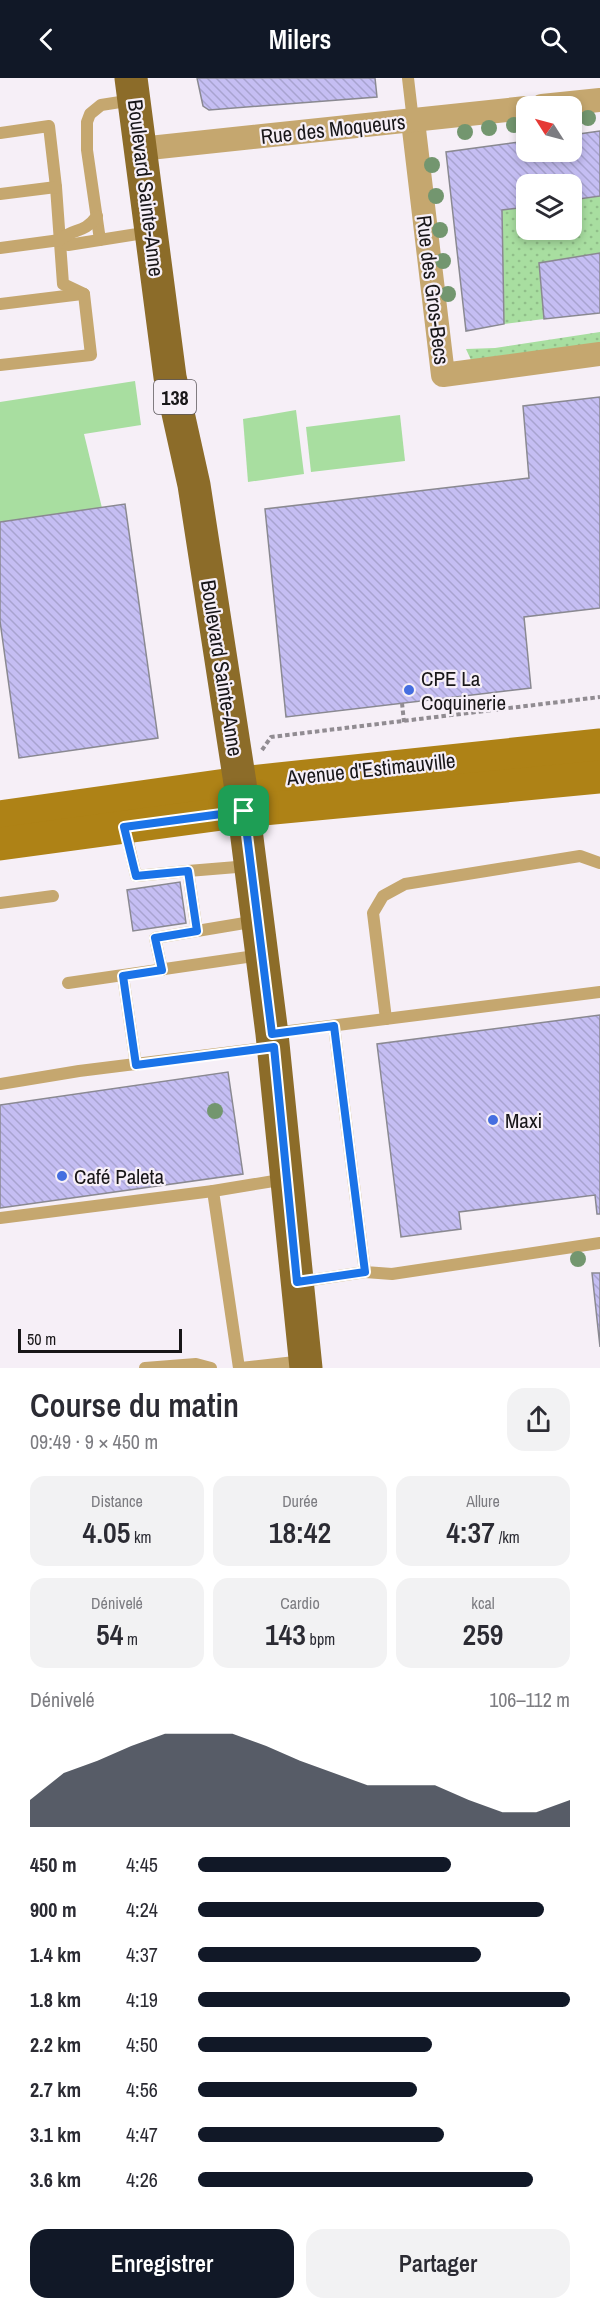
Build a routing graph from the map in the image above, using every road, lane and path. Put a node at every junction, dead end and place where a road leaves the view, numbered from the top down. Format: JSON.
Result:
{"nodes":[{"id":1,"x":408,"y":78,"type":"edge"},
{"id":2,"x":133,"y":89,"type":"edge"},
{"id":3,"x":600,"y":100,"type":"edge"},
{"id":4,"x":582,"y":102,"type":"edge"},
{"id":5,"x":516,"y":109,"type":"edge"},
{"id":6,"x":413,"y":120,"type":"junction"},
{"id":7,"x":0,"y":133,"type":"edge"},
{"id":8,"x":140,"y":149,"type":"junction"},
{"id":9,"x":56,"y":187,"type":"junction"},
{"id":10,"x":0,"y":194,"type":"edge"},
{"id":11,"x":97,"y":216,"type":"junction"},
{"id":12,"x":152,"y":232,"type":"junction"},
{"id":13,"x":60,"y":240,"type":"junction"},
{"id":14,"x":100,"y":240,"type":"junction"},
{"id":15,"x":0,"y":248,"type":"edge"},
{"id":16,"x":84,"y":294,"type":"junction"},
{"id":17,"x":0,"y":304,"type":"edge"},
{"id":18,"x":600,"y":354,"type":"edge"},
{"id":19,"x":0,"y":365,"type":"edge"},
{"id":20,"x":600,"y":697,"type":"edge"},
{"id":21,"x":402,"y":703,"type":"dead end"},
{"id":22,"x":404,"y":722,"type":"junction"},
{"id":23,"x":600,"y":745,"type":"edge"},
{"id":24,"x":600,"y":777,"type":"edge"},
{"id":25,"x":242,"y":797,"type":"junction"},
{"id":26,"x":0,"y":818,"type":"edge"},
{"id":27,"x":124,"y":827,"type":"junction"},
{"id":28,"x":0,"y":844,"type":"edge"},
{"id":29,"x":600,"y":862,"type":"edge"},
{"id":30,"x":251,"y":866,"type":"junction"},
{"id":31,"x":188,"y":871,"type":"junction"},
{"id":32,"x":53,"y":896,"type":"dead end"},
{"id":33,"x":0,"y":903,"type":"edge"},
{"id":34,"x":258,"y":921,"type":"junction"},
{"id":35,"x":197,"y":931,"type":"junction"},
{"id":36,"x":262,"y":955,"type":"junction"},
{"id":37,"x":162,"y":970,"type":"junction"},
{"id":38,"x":123,"y":976,"type":"junction"},
{"id":39,"x":68,"y":983,"type":"dead end"},
{"id":40,"x":600,"y":992,"type":"edge"},
{"id":41,"x":386,"y":1019,"type":"junction"},
{"id":42,"x":334,"y":1026,"type":"junction"},
{"id":43,"x":273,"y":1040,"type":"junction"},
{"id":44,"x":136,"y":1065,"type":"junction"},
{"id":45,"x":0,"y":1084,"type":"edge"},
{"id":46,"x":287,"y":1179,"type":"junction"},
{"id":47,"x":213,"y":1191,"type":"junction"},
{"id":48,"x":0,"y":1218,"type":"edge"},
{"id":49,"x":600,"y":1243,"type":"edge"},
{"id":50,"x":365,"y":1272,"type":"junction"},
{"id":51,"x":297,"y":1282,"type":"junction"},
{"id":52,"x":306,"y":1365,"type":"edge"},
{"id":53,"x":145,"y":1368,"type":"edge"},
{"id":54,"x":211,"y":1368,"type":"edge"},
{"id":55,"x":240,"y":1368,"type":"edge"}],
"edges":[{"from":1,"to":6,"type":"lane"},
{"from":2,"to":8,"type":"main road","name":"Boulevard Sainte-Anne","number":"138"},
{"from":2,"to":11,"type":"lane"},
{"from":3,"to":4,"type":"street"},
{"from":5,"to":6,"type":"street","name":"Rue des Moqueurs"},
{"from":6,"to":8,"type":"street","name":"Rue des Moqueurs"},
{"from":6,"to":18,"type":"street","name":"Rue des Gros-Becs"},
{"from":7,"to":9,"type":"lane"},
{"from":8,"to":12,"type":"main road","name":"Boulevard Sainte-Anne","number":"138"},
{"from":9,"to":10,"type":"lane"},
{"from":9,"to":13,"type":"lane"},
{"from":11,"to":13,"type":"lane"},
{"from":11,"to":14,"type":"lane"},
{"from":12,"to":14,"type":"lane"},
{"from":12,"to":25,"type":"main road","name":"Boulevard Sainte-Anne","number":"138"},
{"from":13,"to":14,"type":"lane"},
{"from":13,"to":15,"type":"lane"},
{"from":13,"to":16,"type":"lane"},
{"from":16,"to":17,"type":"lane"},
{"from":16,"to":19,"type":"lane"},
{"from":20,"to":22,"type":"path"},
{"from":21,"to":22,"type":"path"},
{"from":22,"to":25,"type":"path"},
{"from":23,"to":25,"type":"main road","name":"Avenue d'Estimauville"},
{"from":24,"to":25,"type":"main road","name":"Avenue d'Estimauville"},
{"from":25,"to":26,"type":"main road","name":"Avenue d'Estimauville"},
{"from":25,"to":27,"type":"main road","name":"Avenue d'Estimauville"},
{"from":25,"to":30,"type":"main road","name":"Boulevard Sainte-Anne","number":"138"},
{"from":27,"to":28,"type":"main road","name":"Avenue d'Estimauville"},
{"from":27,"to":31,"type":"lane"},
{"from":29,"to":41,"type":"lane"},
{"from":30,"to":31,"type":"lane"},
{"from":30,"to":34,"type":"main road","name":"Boulevard Sainte-Anne","number":"138"},
{"from":31,"to":35,"type":"lane"},
{"from":32,"to":33,"type":"lane"},
{"from":34,"to":35,"type":"lane"},
{"from":34,"to":36,"type":"main road","name":"Boulevard Sainte-Anne","number":"138"},
{"from":35,"to":37,"type":"lane"},
{"from":36,"to":37,"type":"lane"},
{"from":36,"to":43,"type":"main road","name":"Boulevard Sainte-Anne","number":"138"},
{"from":37,"to":38,"type":"lane"},
{"from":38,"to":39,"type":"lane"},
{"from":38,"to":44,"type":"lane"},
{"from":40,"to":41,"type":"lane"},
{"from":41,"to":42,"type":"lane"},
{"from":42,"to":43,"type":"lane"},
{"from":42,"to":50,"type":"lane"},
{"from":43,"to":44,"type":"lane"},
{"from":43,"to":46,"type":"main road","name":"Boulevard Sainte-Anne","number":"138"},
{"from":44,"to":45,"type":"lane"},
{"from":46,"to":47,"type":"lane"},
{"from":46,"to":51,"type":"main road","name":"Boulevard Sainte-Anne","number":"138"},
{"from":47,"to":48,"type":"lane"},
{"from":47,"to":55,"type":"lane"},
{"from":49,"to":50,"type":"lane"},
{"from":50,"to":51,"type":"lane"},
{"from":51,"to":52,"type":"main road","name":"Boulevard Sainte-Anne","number":"138"},
{"from":52,"to":55,"type":"lane"},
{"from":53,"to":54,"type":"lane"}]}
